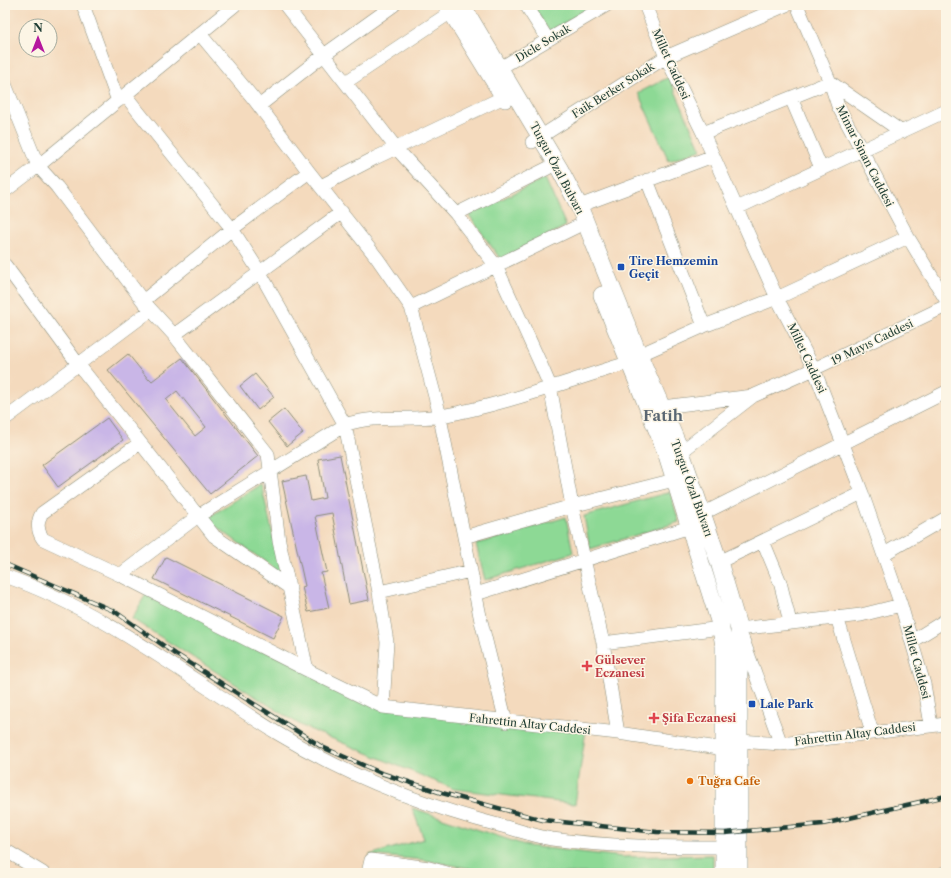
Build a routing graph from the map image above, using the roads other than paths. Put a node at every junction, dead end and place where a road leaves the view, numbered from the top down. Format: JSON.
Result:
{"nodes":[{"id":1,"x":83,"y":5,"type":"edge"},
{"id":2,"x":235,"y":5,"type":"edge"},
{"id":3,"x":286,"y":5,"type":"edge"},
{"id":4,"x":394,"y":5,"type":"edge"},
{"id":5,"x":526,"y":5,"type":"edge"},
{"id":6,"x":607,"y":5,"type":"edge"},
{"id":7,"x":645,"y":5,"type":"edge"},
{"id":8,"x":786,"y":5,"type":"edge"},
{"id":9,"x":797,"y":5,"type":"edge"},
{"id":10,"x":454,"y":7,"type":"edge"},
{"id":11,"x":200,"y":34,"type":"junction"},
{"id":12,"x":548,"y":40,"type":"junction"},
{"id":13,"x":324,"y":55,"type":"junction"},
{"id":14,"x":666,"y":57,"type":"junction"},
{"id":15,"x":500,"y":68,"type":"junction"},
{"id":16,"x":346,"y":82,"type":"junction"},
{"id":17,"x":830,"y":82,"type":"junction"},
{"id":18,"x":5,"y":84,"type":"edge"},
{"id":19,"x":122,"y":98,"type":"junction"},
{"id":20,"x":504,"y":98,"type":"junction"},
{"id":21,"x":791,"y":98,"type":"junction"},
{"id":22,"x":260,"y":106,"type":"junction"},
{"id":23,"x":946,"y":110,"type":"edge"},
{"id":24,"x":902,"y":132,"type":"junction"},
{"id":25,"x":703,"y":133,"type":"junction"},
{"id":26,"x":536,"y":139,"type":"junction"},
{"id":27,"x":397,"y":149,"type":"junction"},
{"id":28,"x":861,"y":150,"type":"junction"},
{"id":29,"x":713,"y":156,"type":"junction"},
{"id":30,"x":38,"y":166,"type":"junction"},
{"id":31,"x":548,"y":168,"type":"junction"},
{"id":32,"x":821,"y":168,"type":"junction"},
{"id":33,"x":308,"y":172,"type":"junction"},
{"id":34,"x":647,"y":180,"type":"junction"},
{"id":35,"x":321,"y":186,"type":"junction"},
{"id":36,"x":5,"y":191,"type":"edge"},
{"id":37,"x":579,"y":206,"type":"junction"},
{"id":38,"x":738,"y":208,"type":"junction"},
{"id":39,"x":342,"y":212,"type":"junction"},
{"id":40,"x":456,"y":214,"type":"junction"},
{"id":41,"x":576,"y":227,"type":"junction"},
{"id":42,"x":232,"y":229,"type":"junction"},
{"id":43,"x":908,"y":237,"type":"junction"},
{"id":44,"x":5,"y":265,"type":"edge"},
{"id":45,"x":496,"y":266,"type":"junction"},
{"id":46,"x":259,"y":271,"type":"junction"},
{"id":47,"x":778,"y":298,"type":"junction"},
{"id":48,"x":946,"y":300,"type":"edge"},
{"id":49,"x":147,"y":306,"type":"junction"},
{"id":50,"x":946,"y":306,"type":"edge"},
{"id":51,"x":411,"y":307,"type":"junction"},
{"id":52,"x":704,"y":326,"type":"junction"},
{"id":53,"x":174,"y":335,"type":"junction"},
{"id":54,"x":634,"y":359,"type":"junction"},
{"id":55,"x":78,"y":364,"type":"junction"},
{"id":56,"x":814,"y":370,"type":"junction"},
{"id":57,"x":550,"y":386,"type":"junction"},
{"id":58,"x":946,"y":392,"type":"edge"},
{"id":59,"x":753,"y":396,"type":"junction"},
{"id":60,"x":662,"y":407,"type":"junction"},
{"id":61,"x":440,"y":416,"type":"junction"},
{"id":62,"x":5,"y":419,"type":"edge"},
{"id":63,"x":345,"y":425,"type":"junction"},
{"id":64,"x":140,"y":443,"type":"junction"},
{"id":65,"x":843,"y":444,"type":"junction"},
{"id":66,"x":681,"y":452,"type":"junction"},
{"id":67,"x":270,"y":472,"type":"junction"},
{"id":68,"x":674,"y":480,"type":"junction"},
{"id":69,"x":862,"y":493,"type":"junction"},
{"id":70,"x":572,"y":506,"type":"junction"},
{"id":71,"x":702,"y":514,"type":"junction"},
{"id":72,"x":198,"y":516,"type":"junction"},
{"id":73,"x":946,"y":518,"type":"edge"},
{"id":74,"x":690,"y":527,"type":"junction"},
{"id":75,"x":464,"y":537,"type":"junction"},
{"id":76,"x":763,"y":541,"type":"junction"},
{"id":77,"x":884,"y":554,"type":"junction"},
{"id":78,"x":584,"y":561,"type":"junction"},
{"id":79,"x":719,"y":562,"type":"junction"},
{"id":80,"x":471,"y":571,"type":"junction"},
{"id":81,"x":120,"y":575,"type":"junction"},
{"id":82,"x":5,"y":576,"type":"edge"},
{"id":83,"x":290,"y":588,"type":"junction"},
{"id":84,"x":379,"y":592,"type":"junction"},
{"id":85,"x":476,"y":594,"type":"junction"},
{"id":86,"x":901,"y":605,"type":"junction"},
{"id":87,"x":837,"y":617,"type":"junction"},
{"id":88,"x":946,"y":620,"type":"edge"},
{"id":89,"x":790,"y":622,"type":"junction"},
{"id":90,"x":721,"y":628,"type":"junction"},
{"id":91,"x":739,"y":629,"type":"junction"},
{"id":92,"x":912,"y":641,"type":"junction"},
{"id":93,"x":603,"y":643,"type":"junction"},
{"id":94,"x":307,"y":670,"type":"junction"},
{"id":95,"x":383,"y":707,"type":"junction"},
{"id":96,"x":506,"y":722,"type":"junction"},
{"id":97,"x":946,"y":724,"type":"edge"},
{"id":98,"x":931,"y":725,"type":"junction"},
{"id":99,"x":872,"y":732,"type":"junction"},
{"id":100,"x":618,"y":733,"type":"junction"},
{"id":101,"x":740,"y":741,"type":"junction"},
{"id":102,"x":781,"y":744,"type":"junction"},
{"id":103,"x":724,"y":749,"type":"junction"},
{"id":104,"x":724,"y":847,"type":"junction"},
{"id":105,"x":5,"y":850,"type":"edge"},
{"id":106,"x":43,"y":873,"type":"edge"},
{"id":107,"x":368,"y":873,"type":"edge"},
{"id":108,"x":447,"y":873,"type":"edge"},
{"id":109,"x":724,"y":873,"type":"edge"},
{"id":110,"x":739,"y":873,"type":"edge"}],
"edges":[{"from":1,"to":19,"type":"street"},
{"from":2,"to":11,"type":"street"},
{"from":3,"to":13,"type":"street"},
{"from":4,"to":13,"type":"street"},
{"from":5,"to":12,"type":"street"},
{"from":6,"to":12,"type":"street","name":"Dicle Sokak"},
{"from":7,"to":14,"type":"street","name":"Millet Caddesi"},
{"from":8,"to":14,"type":"street","name":"Faik Berker Sokak"},
{"from":9,"to":17,"type":"street","name":"Mimar Sinan Caddesi"},
{"from":10,"to":15,"type":"main road","name":"Turgut Özal Bulvarı"},
{"from":10,"to":16,"type":"street"},
{"from":10,"to":20,"type":"main road","name":"Turgut Özal Bulvarı"},
{"from":11,"to":19,"type":"street"},
{"from":11,"to":22,"type":"street"},
{"from":12,"to":15,"type":"street","name":"Dicle Sokak"},
{"from":13,"to":16,"type":"street"},
{"from":13,"to":22,"type":"street"},
{"from":14,"to":25,"type":"street","name":"Millet Caddesi"},
{"from":14,"to":26,"type":"street","name":"Faik Berker Sokak"},
{"from":15,"to":26,"type":"main road","name":"Turgut Özal Bulvarı"},
{"from":16,"to":27,"type":"street"},
{"from":17,"to":21,"type":"street"},
{"from":17,"to":24,"type":"street"},
{"from":17,"to":28,"type":"street","name":"Mimar Sinan Caddesi"},
{"from":18,"to":30,"type":"street"},
{"from":19,"to":30,"type":"street"},
{"from":19,"to":42,"type":"street"},
{"from":20,"to":26,"type":"main road","name":"Turgut Özal Bulvarı"},
{"from":20,"to":27,"type":"street"},
{"from":21,"to":25,"type":"street"},
{"from":21,"to":32,"type":"street"},
{"from":22,"to":33,"type":"street"},
{"from":23,"to":24,"type":"street"},
{"from":24,"to":28,"type":"street"},
{"from":25,"to":29,"type":"street","name":"Millet Caddesi"},
{"from":26,"to":31,"type":"main road","name":"Turgut Özal Bulvarı"},
{"from":26,"to":37,"type":"main road","name":"Turgut Özal Bulvarı"},
{"from":27,"to":35,"type":"street"},
{"from":27,"to":40,"type":"street"},
{"from":28,"to":32,"type":"street"},
{"from":28,"to":43,"type":"street","name":"Mimar Sinan Caddesi"},
{"from":29,"to":34,"type":"street"},
{"from":29,"to":38,"type":"street","name":"Millet Caddesi"},
{"from":30,"to":36,"type":"street"},
{"from":30,"to":49,"type":"street"},
{"from":31,"to":40,"type":"street"},
{"from":31,"to":41,"type":"main road","name":"Turgut Özal Bulvarı"},
{"from":32,"to":38,"type":"street"},
{"from":33,"to":35,"type":"street"},
{"from":33,"to":42,"type":"street"},
{"from":34,"to":37,"type":"street"},
{"from":34,"to":52,"type":"street"},
{"from":35,"to":39,"type":"street"},
{"from":37,"to":54,"type":"main road","name":"Turgut Özal Bulvarı"},
{"from":38,"to":47,"type":"street","name":"Millet Caddesi"},
{"from":39,"to":46,"type":"street"},
{"from":39,"to":51,"type":"street"},
{"from":40,"to":45,"type":"street"},
{"from":41,"to":45,"type":"street"},
{"from":41,"to":54,"type":"main road","name":"Turgut Özal Bulvarı"},
{"from":42,"to":46,"type":"street"},
{"from":42,"to":49,"type":"street"},
{"from":43,"to":47,"type":"street"},
{"from":43,"to":48,"type":"street","name":"Mimar Sinan Caddesi"},
{"from":44,"to":55,"type":"street"},
{"from":45,"to":51,"type":"street"},
{"from":45,"to":57,"type":"street"},
{"from":46,"to":53,"type":"street"},
{"from":46,"to":63,"type":"street"},
{"from":47,"to":52,"type":"street"},
{"from":47,"to":56,"type":"street","name":"Millet Caddesi"},
{"from":49,"to":53,"type":"street"},
{"from":49,"to":55,"type":"street"},
{"from":50,"to":56,"type":"street","name":"19 Mayıs Caddesi"},
{"from":51,"to":61,"type":"street"},
{"from":52,"to":54,"type":"street"},
{"from":53,"to":67,"type":"street"},
{"from":54,"to":57,"type":"street"},
{"from":54,"to":60,"type":"main road","name":"Turgut Özal Bulvarı"},
{"from":54,"to":68,"type":"main road","name":"Turgut Özal Bulvarı"},
{"from":55,"to":62,"type":"street"},
{"from":55,"to":64,"type":"street"},
{"from":56,"to":59,"type":"street","name":"19 Mayıs Caddesi"},
{"from":56,"to":65,"type":"street","name":"Millet Caddesi"},
{"from":57,"to":61,"type":"street"},
{"from":57,"to":70,"type":"street"},
{"from":58,"to":65,"type":"street"},
{"from":59,"to":60,"type":"street"},
{"from":59,"to":66,"type":"street"},
{"from":60,"to":66,"type":"main road","name":"Turgut Özal Bulvarı"},
{"from":61,"to":63,"type":"street"},
{"from":61,"to":75,"type":"street"},
{"from":63,"to":67,"type":"street"},
{"from":63,"to":84,"type":"street"},
{"from":64,"to":72,"type":"street"},
{"from":64,"to":81,"type":"street","name":"Fahrettin Altay Caddesi"},
{"from":65,"to":69,"type":"street","name":"Millet Caddesi"},
{"from":65,"to":71,"type":"street"},
{"from":66,"to":71,"type":"main road","name":"Turgut Özal Bulvarı"},
{"from":67,"to":72,"type":"street"},
{"from":67,"to":83,"type":"street"},
{"from":68,"to":70,"type":"street"},
{"from":68,"to":74,"type":"main road","name":"Turgut Özal Bulvarı"},
{"from":69,"to":76,"type":"street"},
{"from":69,"to":77,"type":"street","name":"Millet Caddesi"},
{"from":70,"to":75,"type":"street"},
{"from":70,"to":78,"type":"street"},
{"from":71,"to":79,"type":"main road","name":"Turgut Özal Bulvarı"},
{"from":72,"to":81,"type":"street"},
{"from":72,"to":83,"type":"street"},
{"from":73,"to":77,"type":"street"},
{"from":74,"to":78,"type":"street"},
{"from":74,"to":90,"type":"main road","name":"Turgut Özal Bulvarı"},
{"from":75,"to":80,"type":"street"},
{"from":76,"to":79,"type":"street"},
{"from":76,"to":89,"type":"street"},
{"from":77,"to":86,"type":"street","name":"Millet Caddesi"},
{"from":78,"to":85,"type":"street"},
{"from":78,"to":93,"type":"street"},
{"from":79,"to":91,"type":"main road","name":"Turgut Özal Bulvarı"},
{"from":80,"to":84,"type":"street"},
{"from":80,"to":85,"type":"street"},
{"from":81,"to":94,"type":"street","name":"Fahrettin Altay Caddesi"},
{"from":82,"to":104,"type":"street"},
{"from":83,"to":94,"type":"street"},
{"from":84,"to":95,"type":"street"},
{"from":85,"to":96,"type":"street"},
{"from":86,"to":87,"type":"street"},
{"from":86,"to":92,"type":"street","name":"Millet Caddesi"},
{"from":87,"to":89,"type":"street"},
{"from":87,"to":99,"type":"street"},
{"from":88,"to":92,"type":"street"},
{"from":89,"to":91,"type":"street"},
{"from":90,"to":93,"type":"street"},
{"from":90,"to":103,"type":"main road","name":"Turgut Özal Bulvarı"},
{"from":91,"to":101,"type":"main road","name":"Turgut Özal Bulvarı"},
{"from":91,"to":102,"type":"street"},
{"from":92,"to":98,"type":"street","name":"Millet Caddesi"},
{"from":93,"to":100,"type":"street"},
{"from":94,"to":95,"type":"street","name":"Fahrettin Altay Caddesi"},
{"from":95,"to":96,"type":"street","name":"Fahrettin Altay Caddesi"},
{"from":96,"to":100,"type":"street","name":"Fahrettin Altay Caddesi"},
{"from":97,"to":98,"type":"street","name":"Fahrettin Altay Caddesi"},
{"from":98,"to":99,"type":"street","name":"Fahrettin Altay Caddesi"},
{"from":99,"to":102,"type":"street","name":"Fahrettin Altay Caddesi"},
{"from":100,"to":103,"type":"street","name":"Fahrettin Altay Caddesi"},
{"from":101,"to":102,"type":"street","name":"Fahrettin Altay Caddesi"},
{"from":101,"to":110,"type":"main road","name":"Turgut Özal Bulvarı"},
{"from":103,"to":104,"type":"main road","name":"Turgut Özal Bulvarı"},
{"from":104,"to":109,"type":"main road","name":"Turgut Özal Bulvarı"},
{"from":105,"to":106,"type":"street"},
{"from":107,"to":108,"type":"street"}]}
